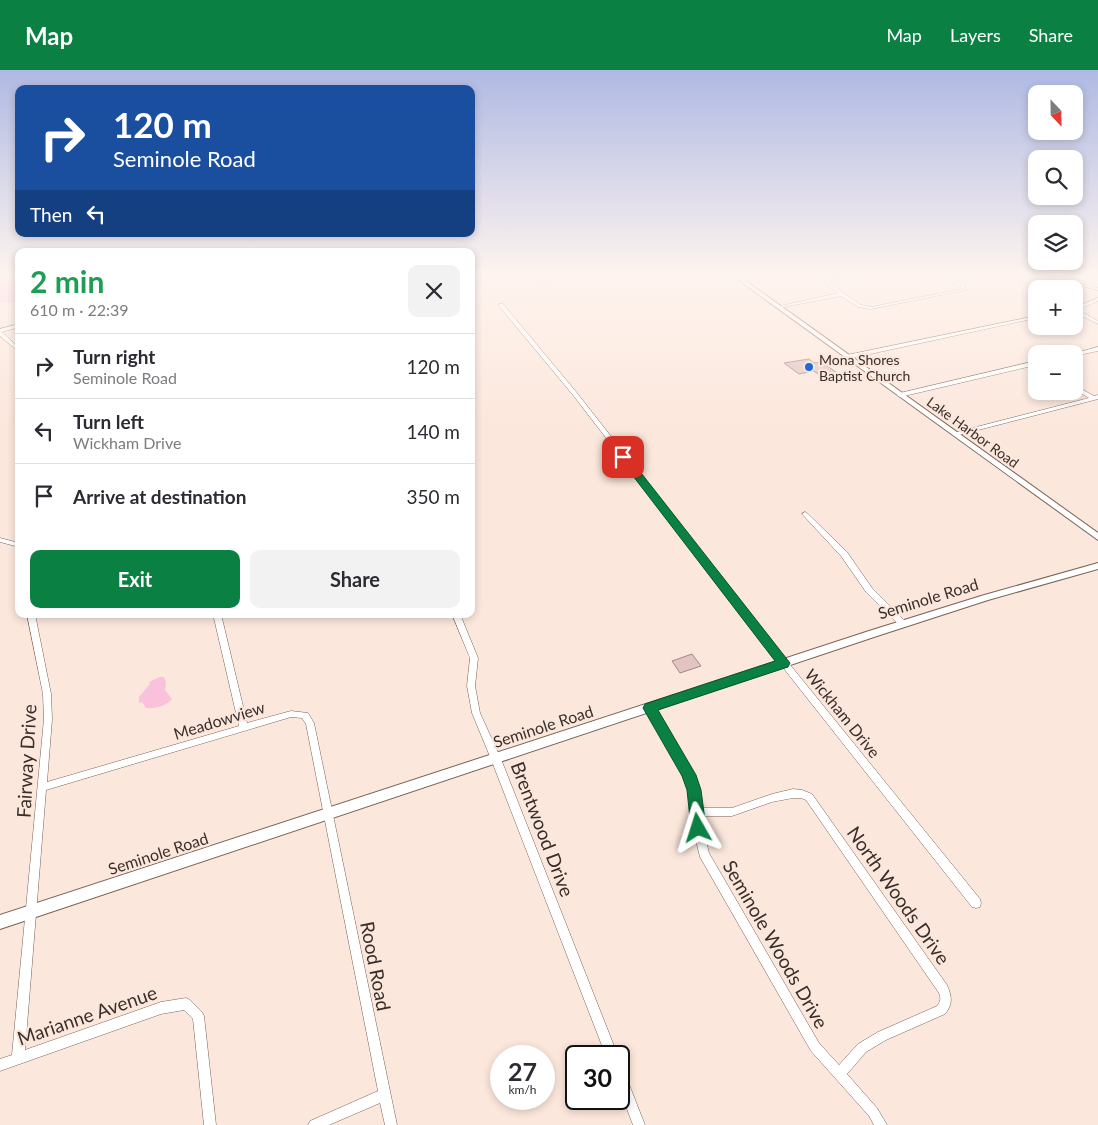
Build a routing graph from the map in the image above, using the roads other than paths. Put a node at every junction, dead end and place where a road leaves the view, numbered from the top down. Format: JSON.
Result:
{"nodes":[{"id":1,"x":518,"y":325,"type":"edge"},
{"id":2,"x":803,"y":325,"type":"edge"},
{"id":3,"x":1001,"y":325,"type":"edge"},
{"id":4,"x":15,"y":326,"type":"edge"},
{"id":5,"x":0,"y":332,"type":"edge"},
{"id":6,"x":15,"y":347,"type":"edge"},
{"id":7,"x":1098,"y":349,"type":"edge"},
{"id":8,"x":1083,"y":352,"type":"edge"},
{"id":9,"x":847,"y":357,"type":"junction"},
{"id":10,"x":1028,"y":366,"type":"edge"},
{"id":11,"x":1083,"y":392,"type":"edge"},
{"id":12,"x":900,"y":395,"type":"junction"},
{"id":13,"x":1096,"y":398,"type":"edge"},
{"id":14,"x":954,"y":434,"type":"junction"},
{"id":15,"x":805,"y":514,"type":"dead end"},
{"id":16,"x":1098,"y":537,"type":"edge"},
{"id":17,"x":0,"y":540,"type":"edge"},
{"id":18,"x":15,"y":544,"type":"edge"},
{"id":19,"x":1098,"y":566,"type":"edge"},
{"id":20,"x":32,"y":618,"type":"edge"},
{"id":21,"x":218,"y":618,"type":"edge"},
{"id":22,"x":458,"y":618,"type":"edge"},
{"id":23,"x":902,"y":623,"type":"junction"},
{"id":24,"x":784,"y":663,"type":"junction"},
{"id":25,"x":649,"y":708,"type":"junction"},
{"id":26,"x":244,"y":728,"type":"junction"},
{"id":27,"x":496,"y":758,"type":"junction"},
{"id":28,"x":43,"y":787,"type":"junction"},
{"id":29,"x":696,"y":812,"type":"junction"},
{"id":30,"x":328,"y":814,"type":"junction"},
{"id":31,"x":976,"y":902,"type":"dead end"},
{"id":32,"x":32,"y":911,"type":"junction"},
{"id":33,"x":0,"y":922,"type":"edge"},
{"id":34,"x":608,"y":1045,"type":"edge"},
{"id":35,"x":18,"y":1058,"type":"junction"},
{"id":36,"x":0,"y":1065,"type":"edge"},
{"id":37,"x":839,"y":1074,"type":"junction"},
{"id":38,"x":384,"y":1095,"type":"junction"},
{"id":39,"x":630,"y":1102,"type":"edge"},
{"id":40,"x":210,"y":1125,"type":"edge"},
{"id":41,"x":314,"y":1125,"type":"edge"},
{"id":42,"x":390,"y":1125,"type":"edge"},
{"id":43,"x":639,"y":1125,"type":"edge"},
{"id":44,"x":881,"y":1125,"type":"edge"}],
"edges":[{"from":1,"to":24,"type":"street","name":"Wickham Drive"},
{"from":2,"to":9,"type":"street","name":"Lake Harbor Road"},
{"from":3,"to":9,"type":"street"},
{"from":4,"to":5,"type":"street"},
{"from":5,"to":6,"type":"street"},
{"from":7,"to":8,"type":"street"},
{"from":9,"to":12,"type":"street","name":"Lake Harbor Road"},
{"from":10,"to":12,"type":"street"},
{"from":11,"to":13,"type":"street"},
{"from":12,"to":14,"type":"street","name":"Lake Harbor Road"},
{"from":13,"to":14,"type":"street"},
{"from":14,"to":16,"type":"street","name":"Lake Harbor Road"},
{"from":15,"to":23,"type":"street"},
{"from":17,"to":18,"type":"street"},
{"from":19,"to":23,"type":"street","name":"Seminole Road"},
{"from":20,"to":28,"type":"street","name":"Fairway Drive"},
{"from":21,"to":26,"type":"street"},
{"from":22,"to":27,"type":"street","name":"Brentwood Drive"},
{"from":23,"to":24,"type":"street","name":"Seminole Road"},
{"from":24,"to":25,"type":"street","name":"Seminole Road"},
{"from":24,"to":31,"type":"street","name":"Wickham Drive"},
{"from":25,"to":27,"type":"street","name":"Seminole Road"},
{"from":25,"to":29,"type":"street","name":"Seminole Woods Drive"},
{"from":26,"to":28,"type":"street","name":"Meadowview"},
{"from":26,"to":30,"type":"street","name":"Meadowview"},
{"from":27,"to":30,"type":"street","name":"Seminole Road"},
{"from":27,"to":34,"type":"street","name":"Brentwood Drive"},
{"from":28,"to":32,"type":"street","name":"Fairway Drive"},
{"from":29,"to":37,"type":"street","name":"Seminole Woods Drive"},
{"from":29,"to":37,"type":"street","name":"North Woods Drive"},
{"from":30,"to":32,"type":"street","name":"Seminole Road"},
{"from":30,"to":38,"type":"street","name":"Rood Road"},
{"from":32,"to":33,"type":"street","name":"Seminole Road"},
{"from":32,"to":35,"type":"street","name":"Fairway Drive"},
{"from":35,"to":36,"type":"street","name":"Marianne Avenue"},
{"from":35,"to":40,"type":"street","name":"Marianne Avenue"},
{"from":37,"to":44,"type":"street","name":"Seminole Woods Drive"},
{"from":38,"to":41,"type":"street"},
{"from":38,"to":42,"type":"street","name":"Rood Road"},
{"from":39,"to":43,"type":"street"}]}
